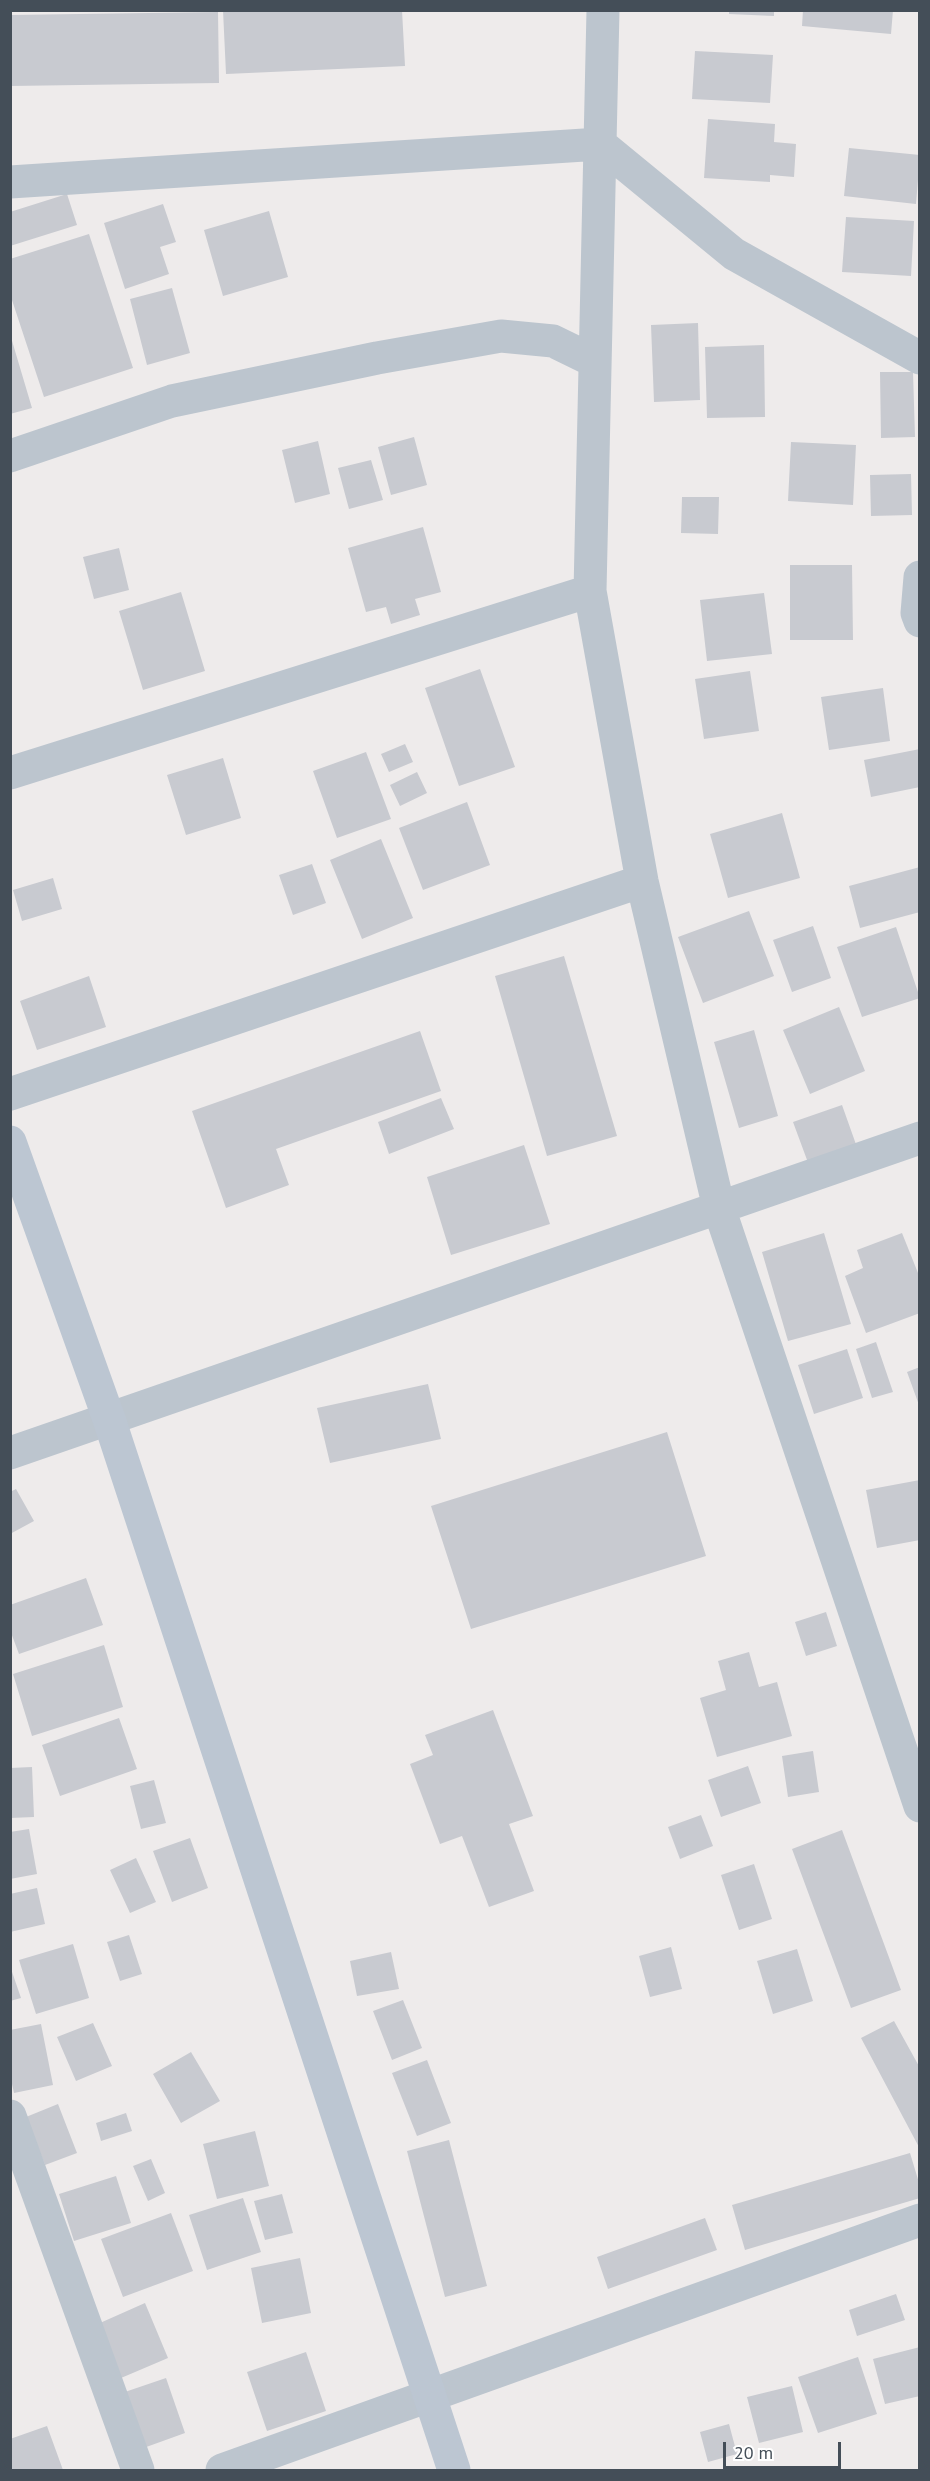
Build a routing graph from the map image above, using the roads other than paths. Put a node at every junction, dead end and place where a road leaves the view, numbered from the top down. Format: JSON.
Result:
{"nodes":[{"id":1,"x":603,"y":10,"type":"edge"},
{"id":2,"x":600,"y":144,"type":"junction"},
{"id":3,"x":10,"y":183,"type":"edge"},
{"id":4,"x":920,"y":358,"type":"edge"},
{"id":5,"x":594,"y":361,"type":"junction"},
{"id":6,"x":10,"y":456,"type":"edge"},
{"id":7,"x":920,"y":577,"type":"edge"},
{"id":8,"x":590,"y":591,"type":"junction"},
{"id":9,"x":920,"y":621,"type":"edge"},
{"id":10,"x":10,"y":773,"type":"edge"},
{"id":11,"x":642,"y":881,"type":"junction"},
{"id":12,"x":10,"y":1094,"type":"edge"},
{"id":13,"x":920,"y":1138,"type":"edge"},
{"id":14,"x":10,"y":1142,"type":"edge"},
{"id":15,"x":719,"y":1208,"type":"junction"},
{"id":16,"x":109,"y":1419,"type":"junction"},
{"id":17,"x":10,"y":1453,"type":"edge"},
{"id":18,"x":920,"y":1806,"type":"edge"},
{"id":19,"x":10,"y":2116,"type":"edge"},
{"id":20,"x":920,"y":2220,"type":"edge"},
{"id":21,"x":430,"y":2394,"type":"junction"},
{"id":22,"x":138,"y":2470,"type":"edge"},
{"id":23,"x":222,"y":2470,"type":"edge"},
{"id":24,"x":454,"y":2470,"type":"edge"}],
"edges":[{"from":1,"to":2,"type":"street"},
{"from":2,"to":3,"type":"street"},
{"from":2,"to":4,"type":"street"},
{"from":2,"to":5,"type":"street"},
{"from":5,"to":6,"type":"street"},
{"from":5,"to":8,"type":"street"},
{"from":7,"to":9,"type":"street"},
{"from":8,"to":10,"type":"street"},
{"from":8,"to":11,"type":"street"},
{"from":11,"to":12,"type":"street"},
{"from":11,"to":15,"type":"street"},
{"from":13,"to":15,"type":"street"},
{"from":14,"to":16,"type":"main road"},
{"from":15,"to":16,"type":"street"},
{"from":15,"to":18,"type":"street"},
{"from":16,"to":17,"type":"street"},
{"from":16,"to":21,"type":"main road"},
{"from":19,"to":22,"type":"street"},
{"from":20,"to":21,"type":"street"},
{"from":21,"to":23,"type":"street"},
{"from":21,"to":24,"type":"main road"}]}
